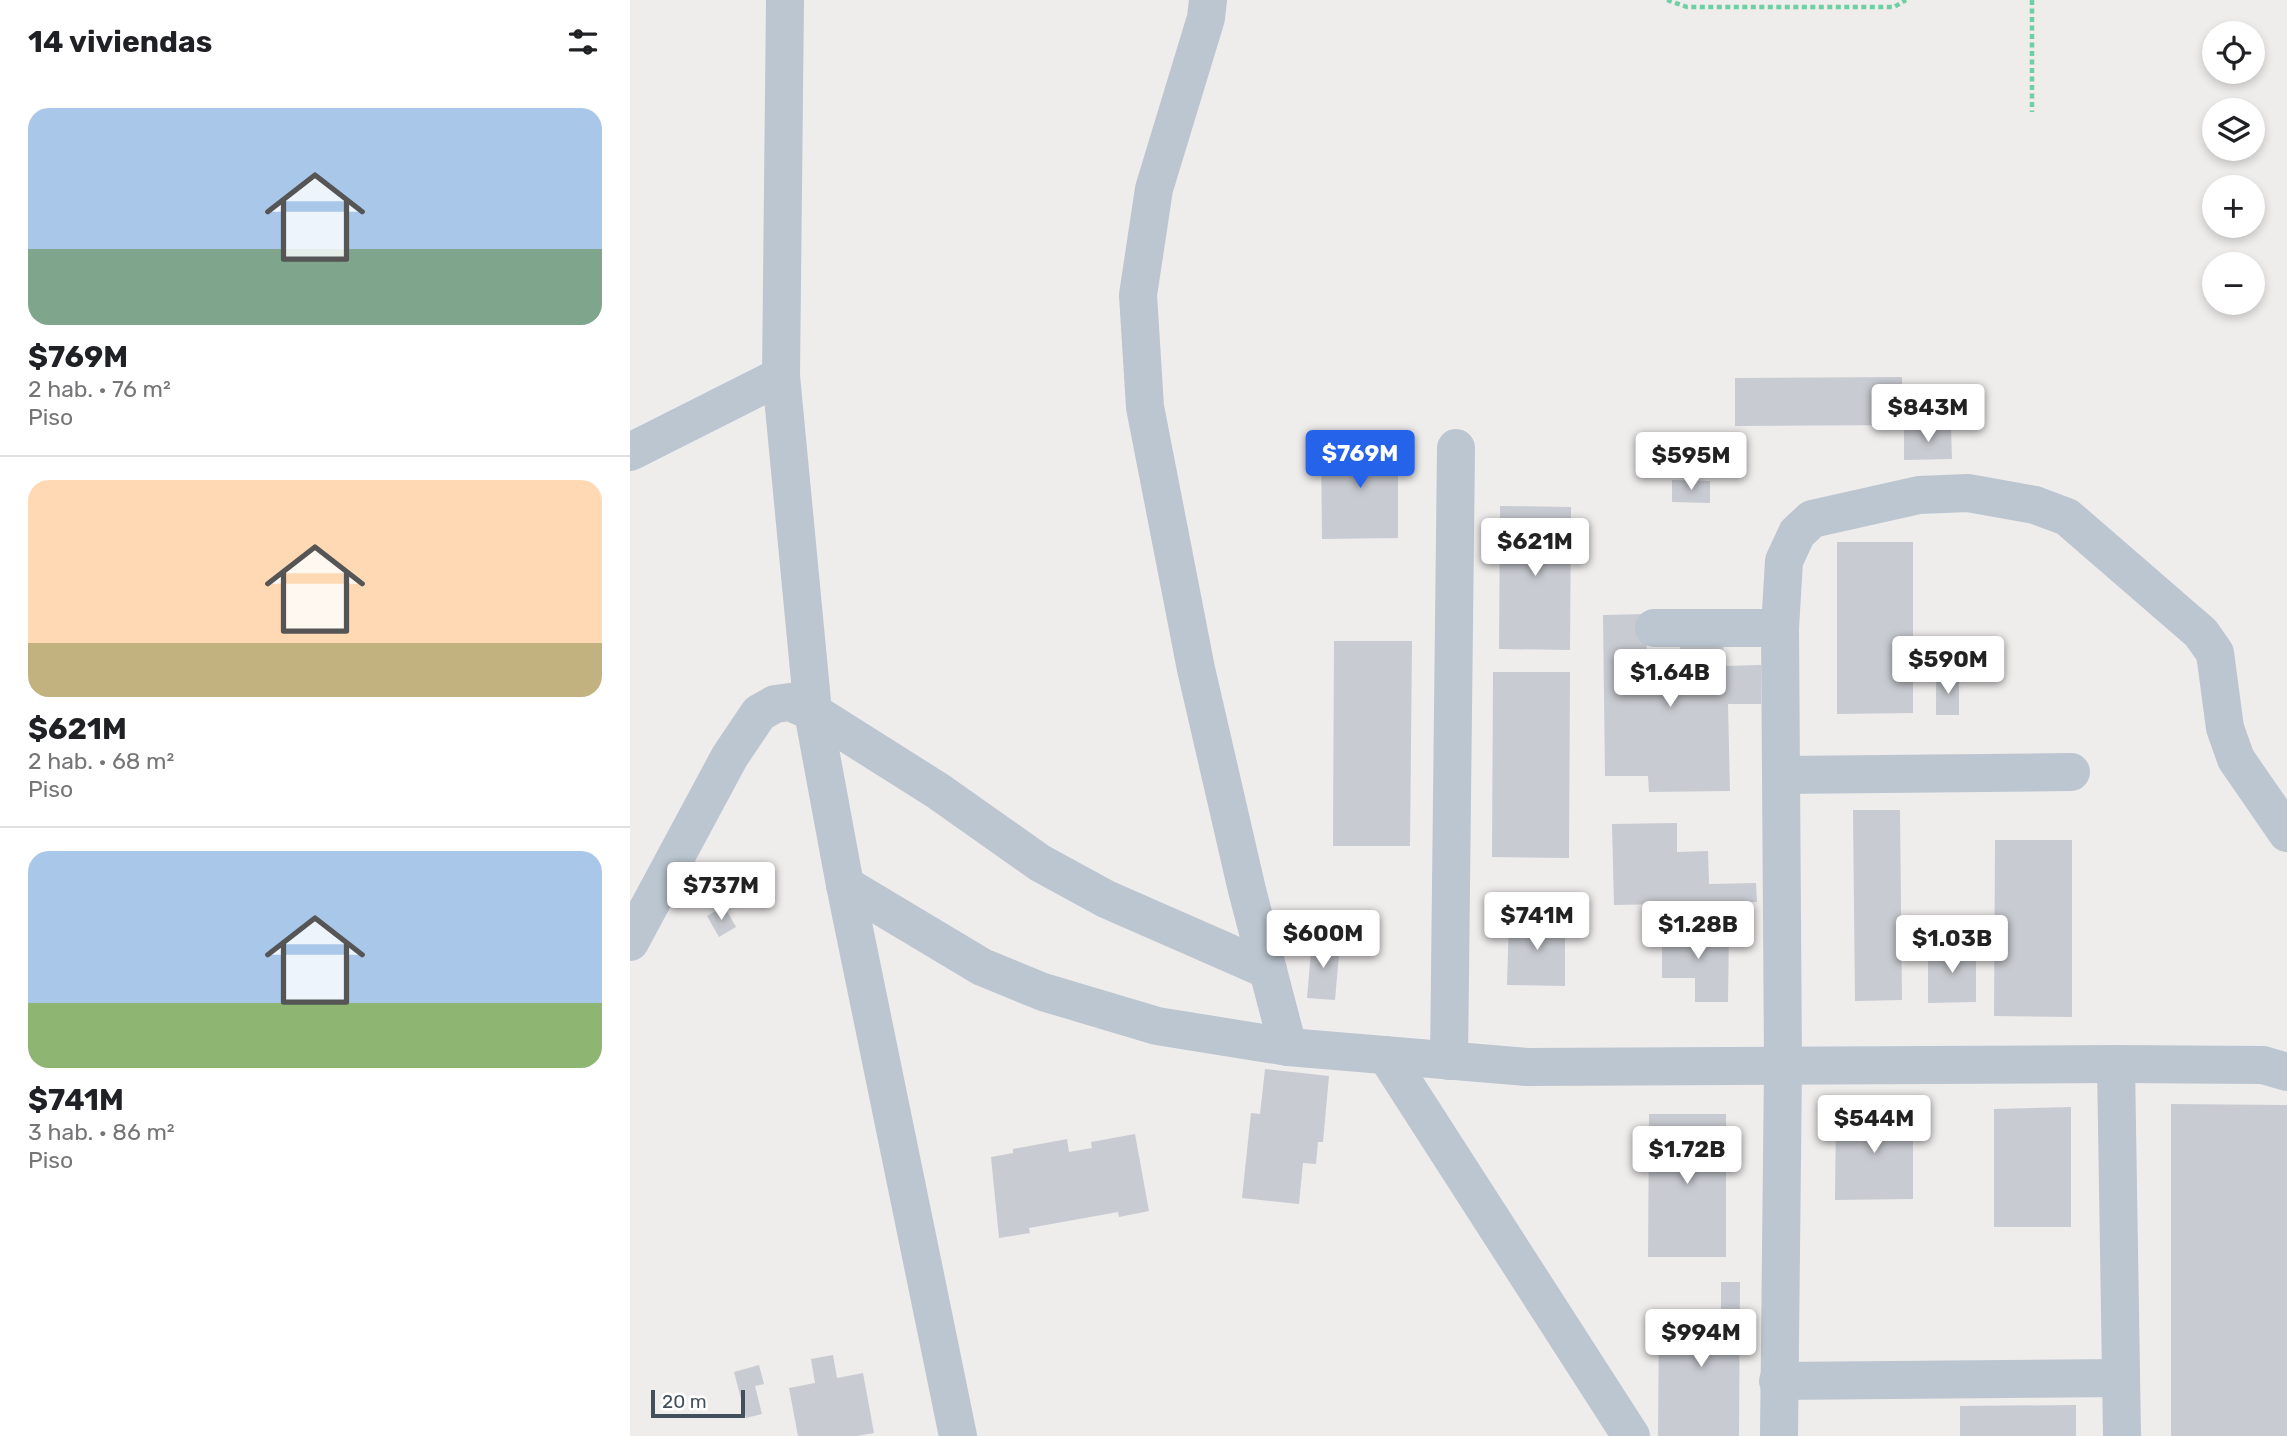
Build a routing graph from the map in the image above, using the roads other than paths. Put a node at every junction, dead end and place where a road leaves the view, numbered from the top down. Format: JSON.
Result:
{"nodes":[{"id":1,"x":785,"y":0,"type":"edge"},
{"id":2,"x":1208,"y":0,"type":"edge"},
{"id":3,"x":781,"y":376,"type":"junction"},
{"id":4,"x":1456,"y":449,"type":"dead end"},
{"id":5,"x":630,"y":452,"type":"edge"},
{"id":6,"x":1654,"y":628,"type":"dead end"},
{"id":7,"x":1780,"y":628,"type":"junction"},
{"id":8,"x":813,"y":712,"type":"junction"},
{"id":9,"x":2071,"y":772,"type":"dead end"},
{"id":10,"x":1782,"y":775,"type":"junction"},
{"id":11,"x":2287,"y":833,"type":"edge"},
{"id":12,"x":845,"y":885,"type":"junction"},
{"id":13,"x":630,"y":942,"type":"edge"},
{"id":14,"x":1268,"y":970,"type":"junction"},
{"id":15,"x":1288,"y":1047,"type":"junction"},
{"id":16,"x":1386,"y":1055,"type":"junction"},
{"id":17,"x":1449,"y":1060,"type":"junction"},
{"id":18,"x":2116,"y":1064,"type":"junction"},
{"id":19,"x":1783,"y":1066,"type":"junction"},
{"id":20,"x":2287,"y":1072,"type":"edge"},
{"id":21,"x":2120,"y":1378,"type":"junction"},
{"id":22,"x":1778,"y":1381,"type":"junction"},
{"id":23,"x":958,"y":1436,"type":"edge"},
{"id":24,"x":1631,"y":1436,"type":"edge"},
{"id":25,"x":1779,"y":1436,"type":"edge"},
{"id":26,"x":2122,"y":1436,"type":"edge"}],
"edges":[{"from":1,"to":3,"type":"street"},
{"from":2,"to":14,"type":"street"},
{"from":3,"to":5,"type":"street"},
{"from":3,"to":8,"type":"street"},
{"from":4,"to":17,"type":"street"},
{"from":6,"to":7,"type":"street"},
{"from":7,"to":10,"type":"street"},
{"from":7,"to":11,"type":"street"},
{"from":8,"to":12,"type":"street"},
{"from":8,"to":13,"type":"street"},
{"from":8,"to":14,"type":"street"},
{"from":9,"to":10,"type":"street"},
{"from":10,"to":19,"type":"street"},
{"from":12,"to":15,"type":"street"},
{"from":12,"to":23,"type":"street"},
{"from":14,"to":15,"type":"street"},
{"from":15,"to":16,"type":"street"},
{"from":16,"to":17,"type":"street"},
{"from":16,"to":24,"type":"street"},
{"from":17,"to":19,"type":"street"},
{"from":18,"to":19,"type":"street"},
{"from":18,"to":20,"type":"street"},
{"from":18,"to":21,"type":"street"},
{"from":19,"to":22,"type":"street"},
{"from":21,"to":22,"type":"street"},
{"from":21,"to":26,"type":"street"},
{"from":22,"to":25,"type":"street"}]}
